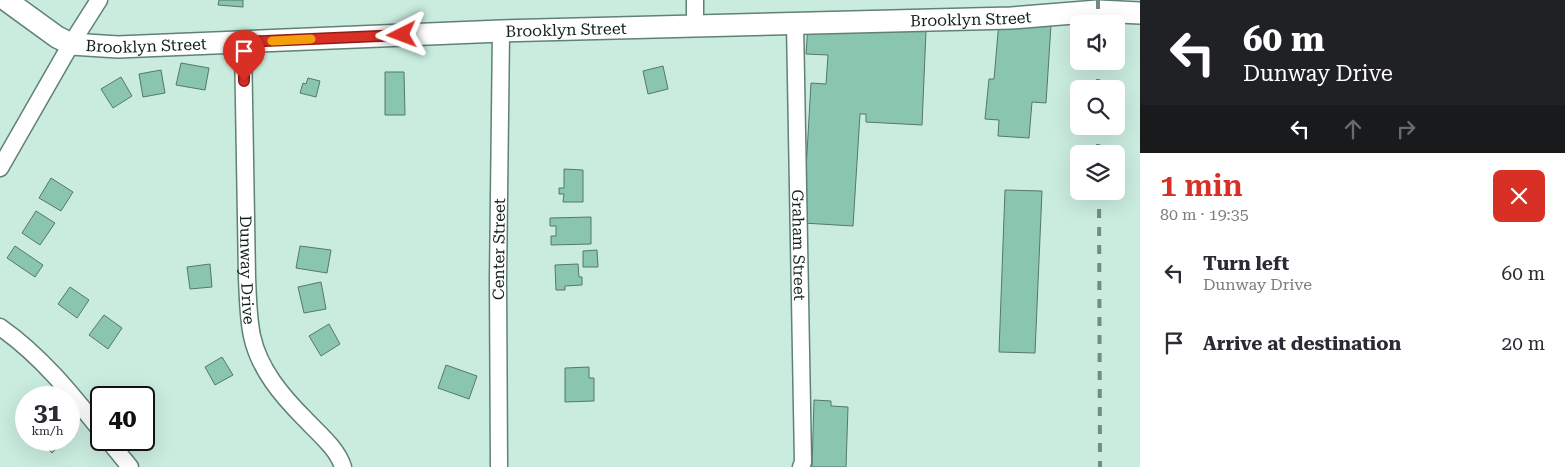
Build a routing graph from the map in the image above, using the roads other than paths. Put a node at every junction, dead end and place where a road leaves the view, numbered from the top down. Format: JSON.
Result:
{"nodes":[{"id":1,"x":6,"y":0,"type":"edge"},
{"id":2,"x":99,"y":0,"type":"edge"},
{"id":3,"x":695,"y":0,"type":"edge"},
{"id":4,"x":1140,"y":13,"type":"edge"},
{"id":5,"x":795,"y":23,"type":"junction"},
{"id":6,"x":695,"y":26,"type":"junction"},
{"id":7,"x":501,"y":31,"type":"junction"},
{"id":8,"x":244,"y":42,"type":"junction"},
{"id":9,"x":71,"y":44,"type":"junction"},
{"id":10,"x":0,"y":168,"type":"edge"},
{"id":11,"x":0,"y":327,"type":"edge"},
{"id":12,"x":90,"y":417,"type":"edge"},
{"id":13,"x":117,"y":451,"type":"edge"},
{"id":14,"x":130,"y":467,"type":"edge"},
{"id":15,"x":343,"y":467,"type":"edge"},
{"id":16,"x":499,"y":467,"type":"edge"},
{"id":17,"x":801,"y":467,"type":"edge"}],
"edges":[{"from":1,"to":9,"type":"street","name":"Brooklyn Street"},
{"from":2,"to":9,"type":"street"},
{"from":3,"to":6,"type":"street"},
{"from":4,"to":5,"type":"street","name":"Brooklyn Street"},
{"from":5,"to":6,"type":"street","name":"Brooklyn Street"},
{"from":5,"to":17,"type":"street","name":"Graham Street"},
{"from":6,"to":7,"type":"street","name":"Brooklyn Street"},
{"from":7,"to":8,"type":"street","name":"Brooklyn Street"},
{"from":7,"to":16,"type":"street","name":"Center Street"},
{"from":8,"to":9,"type":"street","name":"Brooklyn Street"},
{"from":8,"to":15,"type":"street","name":"Dunway Drive"},
{"from":9,"to":10,"type":"street"},
{"from":11,"to":12,"type":"street"},
{"from":13,"to":14,"type":"street"}]}
